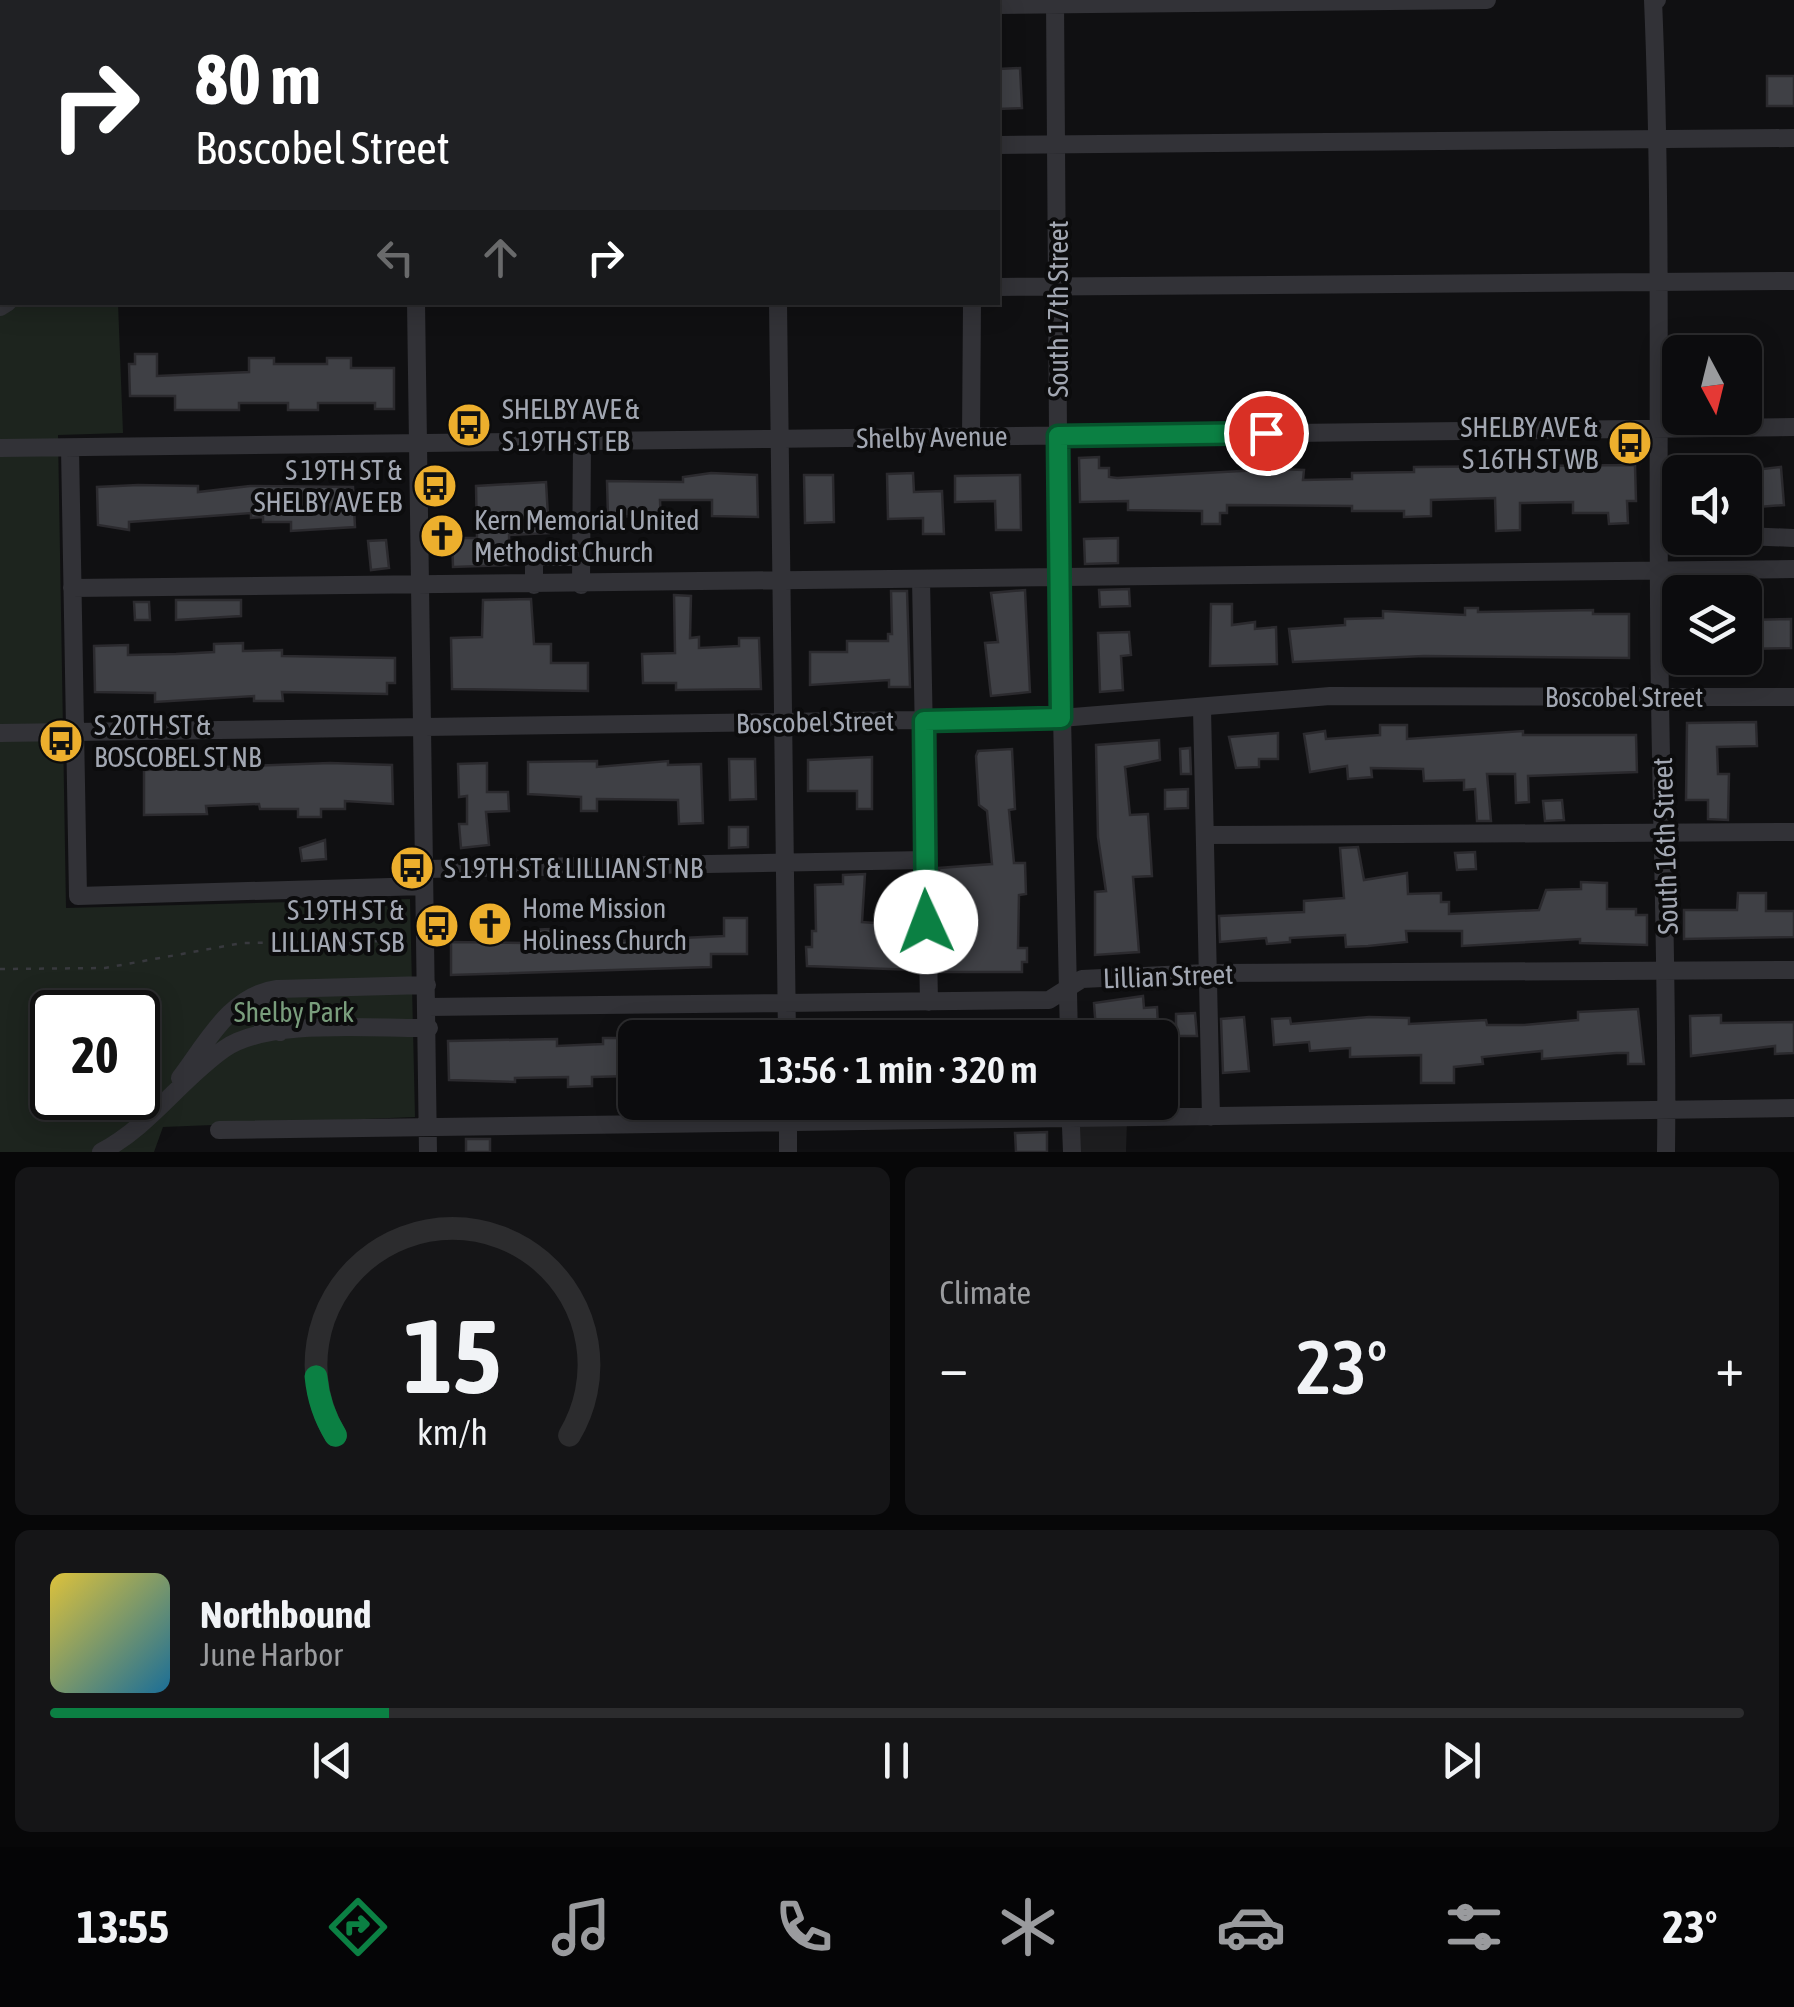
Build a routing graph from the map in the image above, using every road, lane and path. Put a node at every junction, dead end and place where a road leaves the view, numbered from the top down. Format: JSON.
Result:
{"nodes":[{"id":1,"x":1488,"y":0,"type":"edge"},
{"id":2,"x":1655,"y":0,"type":"edge"},
{"id":3,"x":1054,"y":3,"type":"edge"},
{"id":4,"x":1000,"y":6,"type":"edge"},
{"id":5,"x":1794,"y":138,"type":"edge"},
{"id":6,"x":1659,"y":140,"type":"junction"},
{"id":7,"x":1000,"y":145,"type":"edge"},
{"id":8,"x":1058,"y":145,"type":"junction"},
{"id":9,"x":1661,"y":279,"type":"junction"},
{"id":10,"x":1794,"y":281,"type":"edge"},
{"id":11,"x":1058,"y":286,"type":"junction"},
{"id":12,"x":1000,"y":288,"type":"edge"},
{"id":13,"x":416,"y":305,"type":"edge"},
{"id":14,"x":778,"y":305,"type":"edge"},
{"id":15,"x":972,"y":305,"type":"edge"},
{"id":16,"x":1794,"y":427,"type":"edge"},
{"id":17,"x":1658,"y":429,"type":"junction"},
{"id":18,"x":1058,"y":436,"type":"junction"},
{"id":19,"x":971,"y":437,"type":"junction"},
{"id":20,"x":582,"y":440,"type":"junction"},
{"id":21,"x":778,"y":440,"type":"junction"},
{"id":22,"x":418,"y":441,"type":"junction"},
{"id":23,"x":0,"y":448,"type":"edge"},
{"id":24,"x":70,"y":448,"type":"junction"},
{"id":25,"x":1660,"y":531,"type":"joint"},
{"id":26,"x":1762,"y":537,"type":"edge"},
{"id":27,"x":1794,"y":538,"type":"edge"},
{"id":28,"x":581,"y":557,"type":"junction"},
{"id":29,"x":1794,"y":569,"type":"edge"},
{"id":30,"x":1661,"y":570,"type":"junction"},
{"id":31,"x":1059,"y":577,"type":"junction"},
{"id":32,"x":922,"y":580,"type":"junction"},
{"id":33,"x":778,"y":582,"type":"junction"},
{"id":34,"x":421,"y":585,"type":"junction"},
{"id":35,"x":534,"y":585,"type":"junction"},
{"id":36,"x":581,"y":585,"type":"junction"},
{"id":37,"x":72,"y":588,"type":"junction"},
{"id":38,"x":1794,"y":697,"type":"edge"},
{"id":39,"x":1660,"y":698,"type":"junction"},
{"id":40,"x":1202,"y":709,"type":"junction"},
{"id":41,"x":1061,"y":718,"type":"junction"},
{"id":42,"x":924,"y":721,"type":"junction"},
{"id":43,"x":782,"y":722,"type":"junction"},
{"id":44,"x":423,"y":727,"type":"junction"},
{"id":45,"x":75,"y":731,"type":"junction"},
{"id":46,"x":0,"y":733,"type":"edge"},
{"id":47,"x":1794,"y":832,"type":"edge"},
{"id":48,"x":1666,"y":834,"type":"junction"},
{"id":49,"x":1205,"y":835,"type":"junction"},
{"id":50,"x":924,"y":860,"type":"junction"},
{"id":51,"x":784,"y":864,"type":"junction"},
{"id":52,"x":424,"y":877,"type":"junction"},
{"id":53,"x":426,"y":940,"type":"junction"},
{"id":54,"x":0,"y":969,"type":"edge"},
{"id":55,"x":1794,"y":970,"type":"edge"},
{"id":56,"x":1668,"y":971,"type":"junction"},
{"id":57,"x":1206,"y":973,"type":"junction"},
{"id":58,"x":428,"y":985,"type":"junction"},
{"id":59,"x":277,"y":990,"type":"junction"},
{"id":60,"x":1067,"y":991,"type":"junction"},
{"id":61,"x":929,"y":1002,"type":"junction"},
{"id":62,"x":787,"y":1004,"type":"junction"},
{"id":63,"x":428,"y":1008,"type":"junction"},
{"id":64,"x":787,"y":1020,"type":"edge"},
{"id":65,"x":1068,"y":1020,"type":"edge"},
{"id":66,"x":428,"y":1028,"type":"junction"},
{"id":67,"x":281,"y":1032,"type":"junction"},
{"id":68,"x":1794,"y":1108,"type":"edge"},
{"id":69,"x":1666,"y":1110,"type":"junction"},
{"id":70,"x":1178,"y":1116,"type":"edge"},
{"id":71,"x":1211,"y":1117,"type":"junction"},
{"id":72,"x":839,"y":1120,"type":"edge"},
{"id":73,"x":1071,"y":1120,"type":"edge"},
{"id":74,"x":147,"y":1122,"type":"junction"},
{"id":75,"x":788,"y":1122,"type":"junction"},
{"id":76,"x":427,"y":1126,"type":"junction"},
{"id":77,"x":219,"y":1130,"type":"dead end"},
{"id":78,"x":101,"y":1152,"type":"edge"},
{"id":79,"x":428,"y":1152,"type":"edge"},
{"id":80,"x":788,"y":1152,"type":"edge"},
{"id":81,"x":1072,"y":1152,"type":"edge"},
{"id":82,"x":1666,"y":1152,"type":"edge"}],
"edges":[{"from":1,"to":3,"type":"street"},
{"from":2,"to":6,"type":"street","name":"South 16th Street"},
{"from":3,"to":4,"type":"street"},
{"from":3,"to":8,"type":"street","name":"South 17th Street"},
{"from":5,"to":6,"type":"street"},
{"from":6,"to":8,"type":"street"},
{"from":6,"to":9,"type":"street","name":"South 16th Street"},
{"from":7,"to":8,"type":"street"},
{"from":8,"to":11,"type":"street","name":"South 17th Street"},
{"from":9,"to":10,"type":"street"},
{"from":9,"to":11,"type":"street"},
{"from":9,"to":17,"type":"street","name":"South 16th Street"},
{"from":11,"to":12,"type":"street"},
{"from":11,"to":18,"type":"street","name":"South 17th Street"},
{"from":13,"to":22,"type":"street"},
{"from":14,"to":21,"type":"street"},
{"from":15,"to":19,"type":"street"},
{"from":16,"to":17,"type":"street","name":"Shelby Avenue"},
{"from":17,"to":18,"type":"street","name":"Shelby Avenue"},
{"from":17,"to":25,"type":"street","name":"South 16th Street"},
{"from":18,"to":19,"type":"street","name":"Shelby Avenue"},
{"from":18,"to":31,"type":"street","name":"South 17th Street"},
{"from":19,"to":21,"type":"street","name":"Shelby Avenue"},
{"from":20,"to":21,"type":"street","name":"Shelby Avenue"},
{"from":20,"to":22,"type":"street","name":"Shelby Avenue"},
{"from":20,"to":28,"type":"street"},
{"from":21,"to":33,"type":"street"},
{"from":22,"to":24,"type":"street","name":"Shelby Avenue"},
{"from":22,"to":34,"type":"street"},
{"from":23,"to":24,"type":"street","name":"Shelby Avenue"},
{"from":24,"to":37,"type":"street"},
{"from":25,"to":30,"type":"street","name":"South 16th Street"},
{"from":26,"to":27,"type":"street"},
{"from":28,"to":35,"type":"street"},
{"from":28,"to":36,"type":"street"},
{"from":29,"to":30,"type":"street"},
{"from":30,"to":31,"type":"street"},
{"from":30,"to":39,"type":"street","name":"South 16th Street"},
{"from":31,"to":32,"type":"street"},
{"from":31,"to":41,"type":"street","name":"South 17th Street"},
{"from":32,"to":33,"type":"street"},
{"from":32,"to":42,"type":"street"},
{"from":33,"to":36,"type":"street"},
{"from":33,"to":43,"type":"street"},
{"from":34,"to":35,"type":"street"},
{"from":34,"to":37,"type":"street"},
{"from":34,"to":44,"type":"street"},
{"from":35,"to":36,"type":"street"},
{"from":37,"to":45,"type":"street"},
{"from":38,"to":39,"type":"street","name":"Boscobel Street"},
{"from":39,"to":40,"type":"street","name":"Boscobel Street"},
{"from":39,"to":48,"type":"street","name":"South 16th Street"},
{"from":40,"to":41,"type":"street","name":"Boscobel Street"},
{"from":40,"to":49,"type":"street"},
{"from":41,"to":42,"type":"street","name":"Boscobel Street"},
{"from":41,"to":60,"type":"street","name":"South 17th Street"},
{"from":42,"to":43,"type":"street","name":"Boscobel Street"},
{"from":42,"to":50,"type":"street"},
{"from":43,"to":44,"type":"street","name":"Boscobel Street"},
{"from":43,"to":51,"type":"street"},
{"from":44,"to":45,"type":"street","name":"Boscobel Street"},
{"from":44,"to":52,"type":"street"},
{"from":45,"to":46,"type":"street","name":"Boscobel Street"},
{"from":45,"to":52,"type":"street"},
{"from":47,"to":48,"type":"street"},
{"from":48,"to":49,"type":"street"},
{"from":48,"to":56,"type":"street","name":"South 16th Street"},
{"from":49,"to":57,"type":"street"},
{"from":50,"to":51,"type":"street"},
{"from":50,"to":61,"type":"street"},
{"from":51,"to":52,"type":"street"},
{"from":51,"to":62,"type":"street"},
{"from":52,"to":53,"type":"street"},
{"from":53,"to":54,"type":"path"},
{"from":53,"to":58,"type":"street"},
{"from":55,"to":56,"type":"street","name":"Lillian Street"},
{"from":56,"to":57,"type":"street","name":"Lillian Street"},
{"from":56,"to":69,"type":"street","name":"South 16th Street"},
{"from":57,"to":60,"type":"street","name":"Lillian Street"},
{"from":57,"to":71,"type":"street"},
{"from":58,"to":59,"type":"street"},
{"from":58,"to":63,"type":"street"},
{"from":59,"to":67,"type":"street"},
{"from":59,"to":74,"type":"street"},
{"from":60,"to":61,"type":"street","name":"Lillian Street"},
{"from":60,"to":65,"type":"street","name":"South 17th Street"},
{"from":61,"to":62,"type":"street","name":"Lillian Street"},
{"from":62,"to":63,"type":"street","name":"Lillian Street"},
{"from":62,"to":64,"type":"street"},
{"from":63,"to":66,"type":"street"},
{"from":66,"to":67,"type":"street"},
{"from":66,"to":76,"type":"street"},
{"from":67,"to":74,"type":"street"},
{"from":68,"to":69,"type":"street"},
{"from":69,"to":71,"type":"street"},
{"from":69,"to":82,"type":"street","name":"South 16th Street"},
{"from":70,"to":71,"type":"street"},
{"from":72,"to":75,"type":"street"},
{"from":73,"to":81,"type":"street"},
{"from":74,"to":78,"type":"street"},
{"from":75,"to":76,"type":"street"},
{"from":75,"to":80,"type":"street"},
{"from":76,"to":77,"type":"street"},
{"from":76,"to":79,"type":"street"}]}
